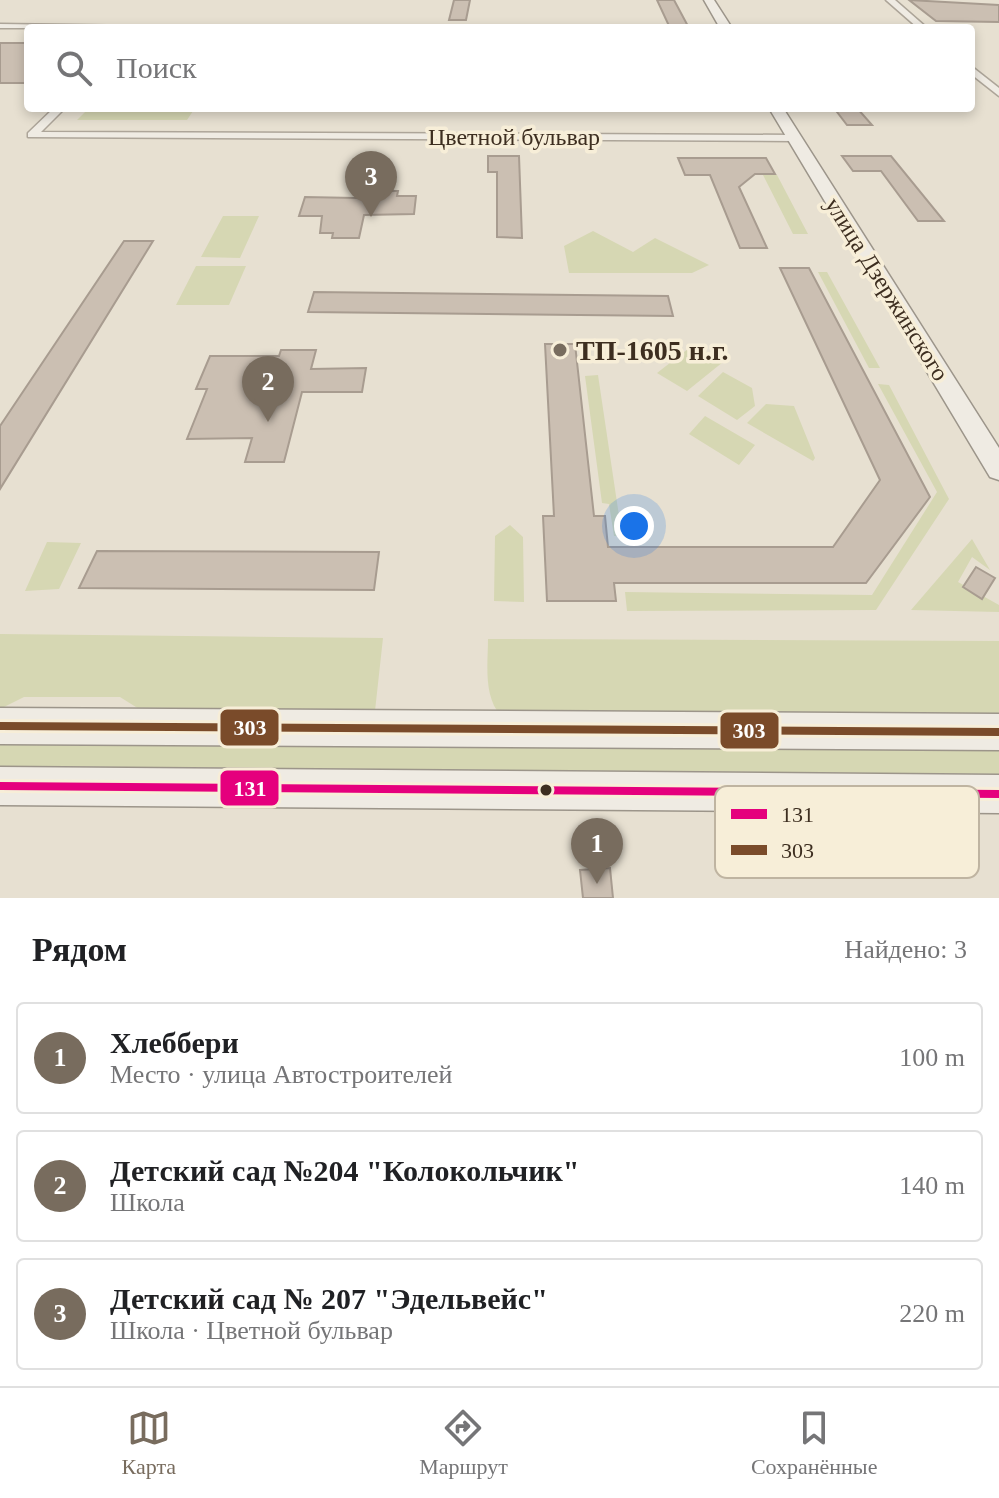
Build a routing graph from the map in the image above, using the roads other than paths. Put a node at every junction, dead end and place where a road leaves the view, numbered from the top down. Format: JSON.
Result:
{"nodes":[{"id":1,"x":709,"y":0,"type":"edge"},
{"id":2,"x":890,"y":0,"type":"edge"},
{"id":3,"x":724,"y":24,"type":"edge"},
{"id":4,"x":918,"y":24,"type":"edge"},
{"id":5,"x":0,"y":26,"type":"edge"},
{"id":6,"x":24,"y":26,"type":"edge"},
{"id":7,"x":975,"y":72,"type":"edge"},
{"id":8,"x":999,"y":93,"type":"edge"},
{"id":9,"x":56,"y":112,"type":"edge"},
{"id":10,"x":778,"y":112,"type":"edge"},
{"id":11,"x":794,"y":138,"type":"junction"},
{"id":12,"x":999,"y":470,"type":"edge"},
{"id":13,"x":0,"y":726,"type":"edge"},
{"id":14,"x":999,"y":732,"type":"edge"},
{"id":15,"x":0,"y":786,"type":"edge"},
{"id":16,"x":715,"y":792,"type":"edge"},
{"id":17,"x":979,"y":794,"type":"edge"},
{"id":18,"x":999,"y":794,"type":"edge"}],
"edges":[{"from":1,"to":3,"type":"main road"},
{"from":2,"to":4,"type":"street"},
{"from":5,"to":6,"type":"street"},
{"from":7,"to":8,"type":"street"},
{"from":9,"to":11,"type":"street","name":"Цветной бульвар"},
{"from":10,"to":11,"type":"main road","name":"улица Дзержинского"},
{"from":11,"to":12,"type":"main road","name":"улица Дзержинского"},
{"from":13,"to":14,"type":"main road"},
{"from":15,"to":16,"type":"main road"},
{"from":17,"to":18,"type":"main road"}]}
